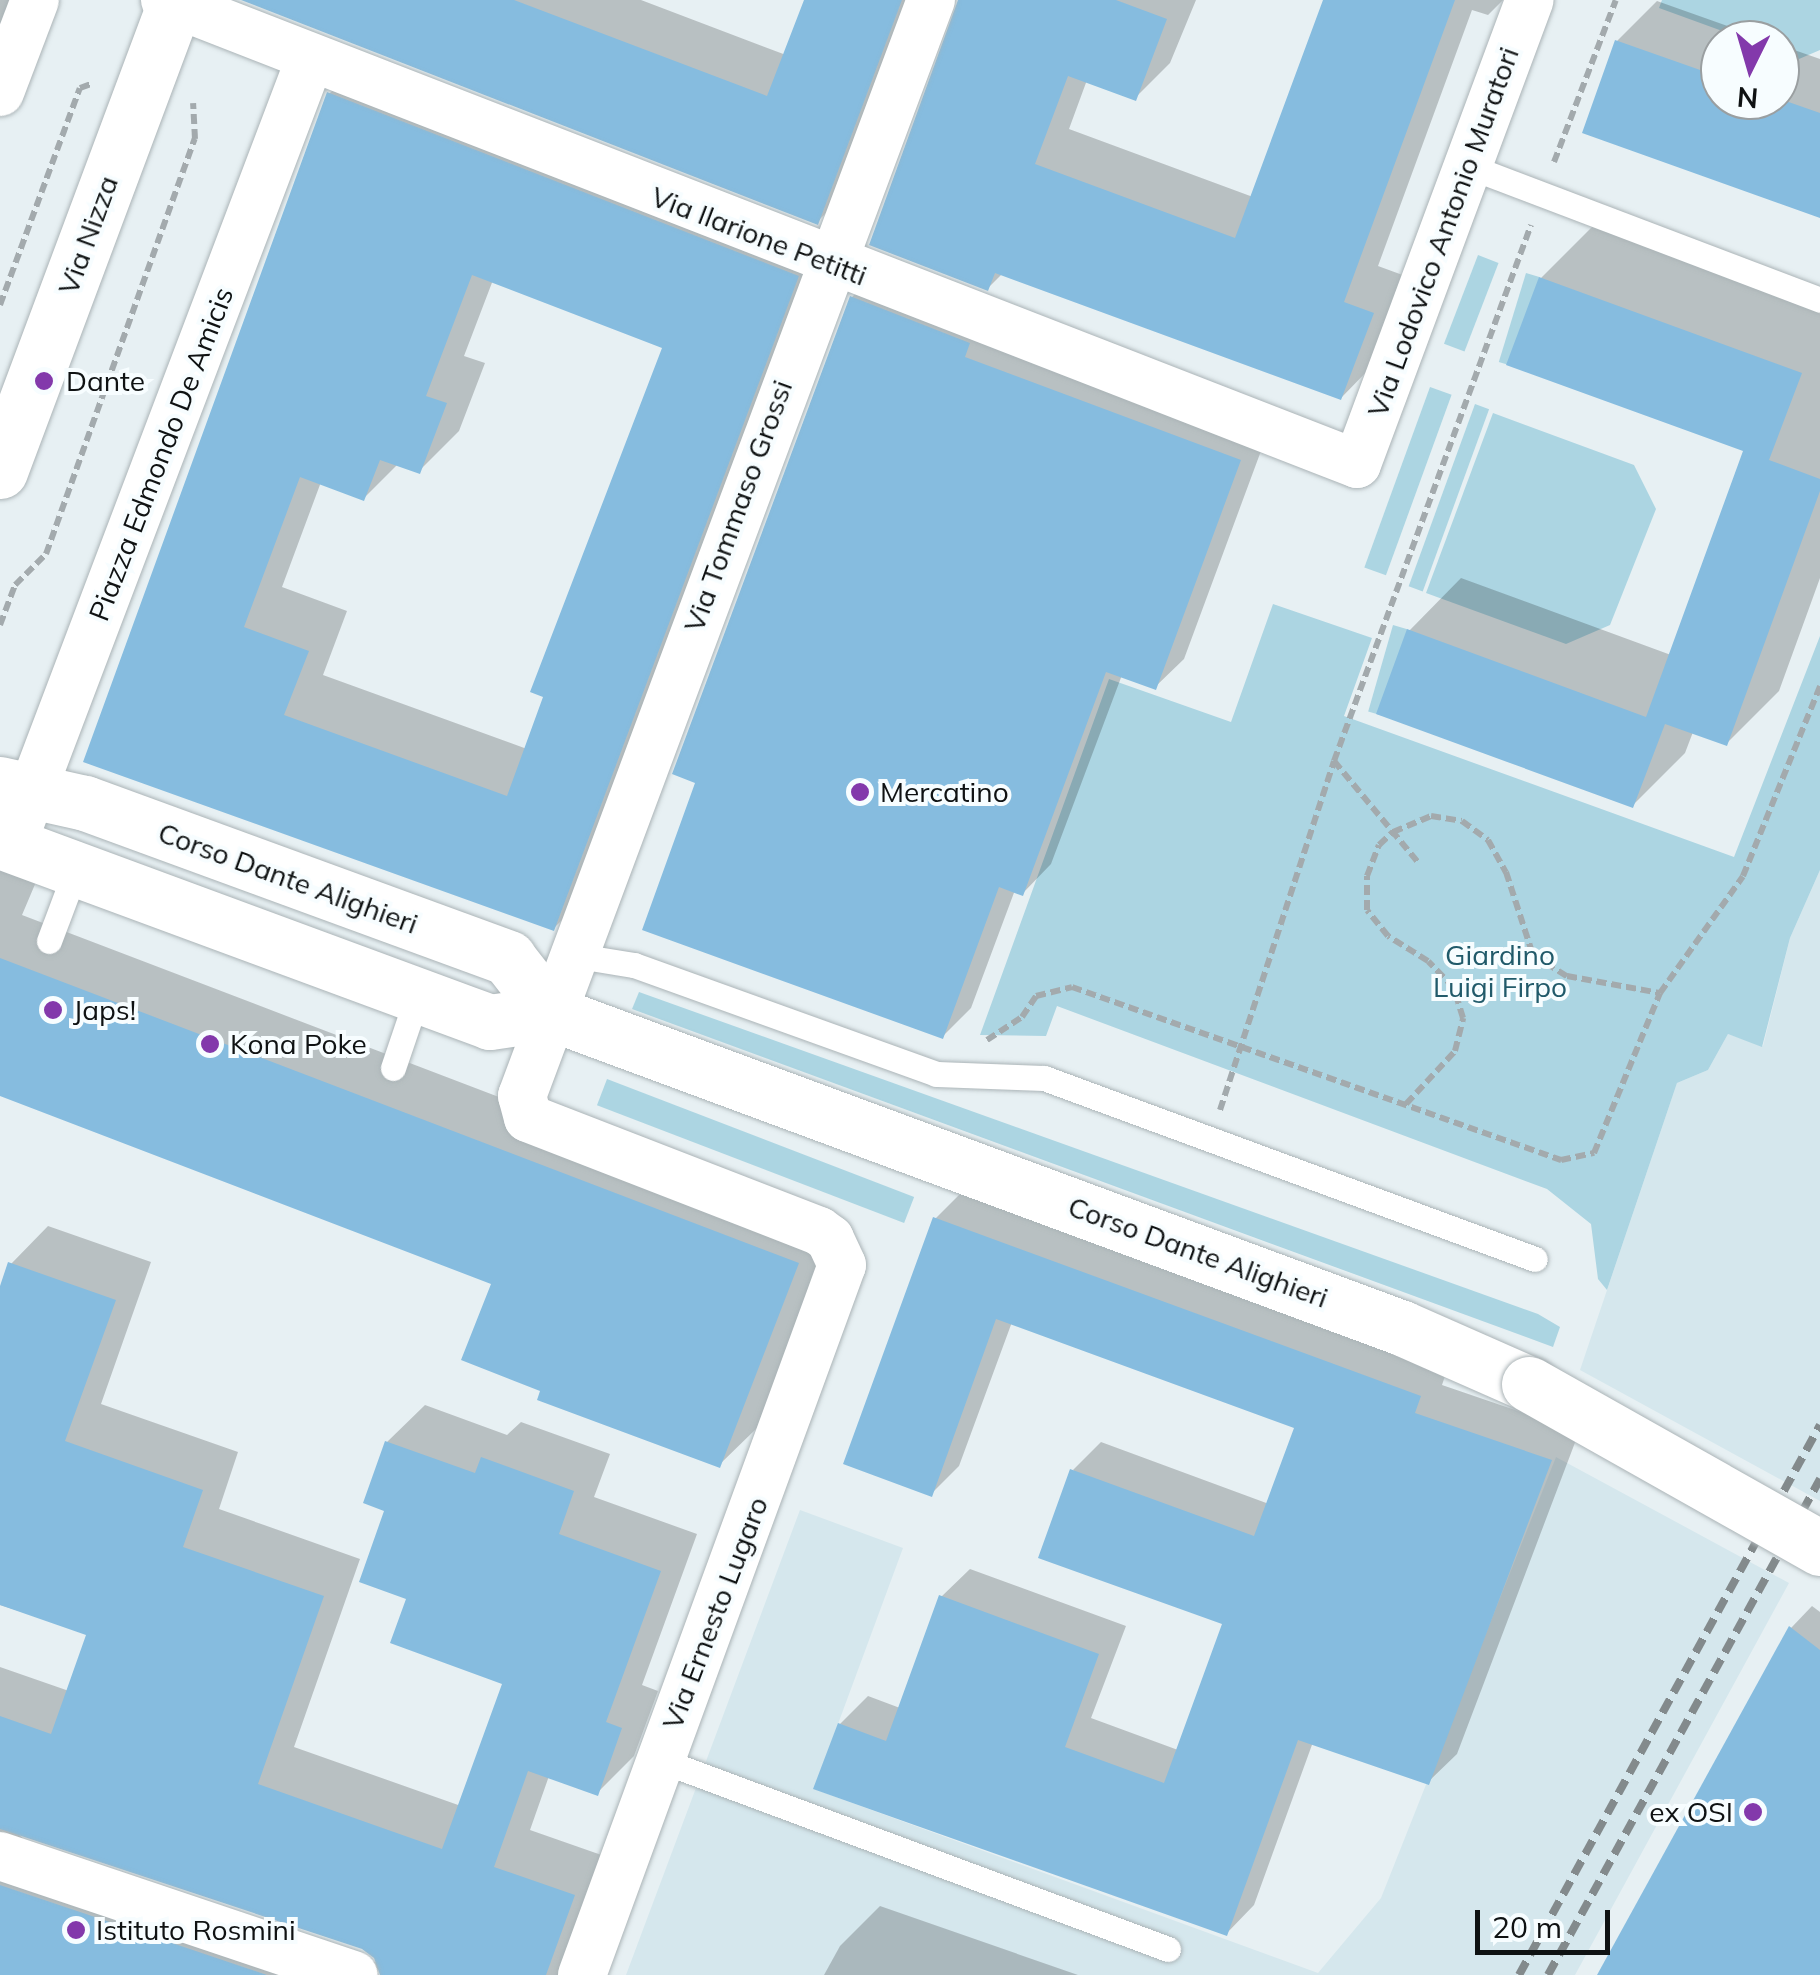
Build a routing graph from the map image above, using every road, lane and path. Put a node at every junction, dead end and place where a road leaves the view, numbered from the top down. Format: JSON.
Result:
{"nodes":[{"id":1,"x":35,"y":0,"type":"edge"},
{"id":2,"x":931,"y":0,"type":"edge"},
{"id":3,"x":1530,"y":0,"type":"edge"},
{"id":4,"x":1616,"y":0,"type":"edge"},
{"id":5,"x":185,"y":7,"type":"edge"},
{"id":6,"x":310,"y":59,"type":"junction"},
{"id":7,"x":0,"y":92,"type":"edge"},
{"id":8,"x":1468,"y":166,"type":"junction"},
{"id":9,"x":1543,"y":194,"type":"junction"},
{"id":10,"x":828,"y":264,"type":"junction"},
{"id":11,"x":1820,"y":300,"type":"edge"},
{"id":12,"x":1356,"y":464,"type":"joint"},
{"id":13,"x":0,"y":471,"type":"edge"},
{"id":14,"x":0,"y":625,"type":"edge"},
{"id":15,"x":1820,"y":686,"type":"edge"},
{"id":16,"x":1334,"y":761,"type":"junction"},
{"id":17,"x":17,"y":787,"type":"edge"},
{"id":18,"x":1393,"y":832,"type":"junction"},
{"id":19,"x":5,"y":844,"type":"edge"},
{"id":20,"x":1418,"y":862,"type":"dead end"},
{"id":21,"x":75,"y":872,"type":"junction"},
{"id":22,"x":50,"y":941,"type":"dead end"},
{"id":23,"x":572,"y":955,"type":"junction"},
{"id":24,"x":508,"y":958,"type":"junction"},
{"id":25,"x":1660,"y":993,"type":"junction"},
{"id":26,"x":417,"y":997,"type":"junction"},
{"id":27,"x":551,"y":1014,"type":"junction"},
{"id":28,"x":1242,"y":1048,"type":"junction"},
{"id":29,"x":392,"y":1068,"type":"dead end"},
{"id":30,"x":936,"y":1074,"type":"junction"},
{"id":31,"x":1405,"y":1105,"type":"junction"},
{"id":32,"x":1209,"y":1139,"type":"junction"},
{"id":33,"x":1536,"y":1260,"type":"dead end"},
{"id":34,"x":1820,"y":1548,"type":"edge"},
{"id":35,"x":660,"y":1760,"type":"junction"},
{"id":36,"x":0,"y":1856,"type":"edge"},
{"id":37,"x":1168,"y":1950,"type":"dead end"},
{"id":38,"x":353,"y":1975,"type":"edge"},
{"id":39,"x":582,"y":1975,"type":"edge"}],
"edges":[{"from":1,"to":7,"type":"street"},
{"from":2,"to":10,"type":"street","name":"Via Tommaso Grossi"},
{"from":3,"to":8,"type":"street","name":"Via Lodovico Antonio Muratori"},
{"from":4,"to":9,"type":"path"},
{"from":5,"to":6,"type":"street","name":"Via Ilarione Petitti"},
{"from":5,"to":13,"type":"street","name":"Via Nizza"},
{"from":5,"to":14,"type":"path"},
{"from":6,"to":10,"type":"street","name":"Via Ilarione Petitti"},
{"from":6,"to":17,"type":"street","name":"Piazza Edmondo De Amicis"},
{"from":8,"to":9,"type":"lane"},
{"from":8,"to":12,"type":"street","name":"Via Lodovico Antonio Muratori"},
{"from":9,"to":11,"type":"lane"},
{"from":9,"to":16,"type":"path"},
{"from":10,"to":12,"type":"street","name":"Via Ilarione Petitti"},
{"from":10,"to":23,"type":"street","name":"Via Tommaso Grossi"},
{"from":15,"to":25,"type":"path"},
{"from":16,"to":18,"type":"path"},
{"from":16,"to":28,"type":"path"},
{"from":17,"to":19,"type":"street","name":"Piazza Edmondo De Amicis"},
{"from":17,"to":24,"type":"street","name":"Corso Dante Alighieri"},
{"from":18,"to":20,"type":"path"},
{"from":18,"to":25,"type":"path"},
{"from":18,"to":31,"type":"path"},
{"from":19,"to":21,"type":"street","name":"Corso Dante Alighieri"},
{"from":21,"to":22,"type":"lane"},
{"from":21,"to":26,"type":"street","name":"Corso Dante Alighieri"},
{"from":23,"to":24,"type":"street"},
{"from":23,"to":27,"type":"street","name":"Via Tommaso Grossi"},
{"from":23,"to":30,"type":"lane"},
{"from":24,"to":27,"type":"street"},
{"from":25,"to":31,"type":"path"},
{"from":26,"to":27,"type":"street","name":"Corso Dante Alighieri"},
{"from":26,"to":29,"type":"lane"},
{"from":27,"to":34,"type":"street","name":"Corso Dante Alighieri","bridge":true},
{"from":27,"to":35,"type":"street","name":"Via Ernesto Lugaro"},
{"from":28,"to":30,"type":"path"},
{"from":28,"to":31,"type":"path"},
{"from":28,"to":32,"type":"path"},
{"from":30,"to":32,"type":"lane"},
{"from":32,"to":33,"type":"lane"},
{"from":35,"to":37,"type":"lane"},
{"from":35,"to":39,"type":"street","name":"Via Ernesto Lugaro"},
{"from":36,"to":38,"type":"street"}]}
